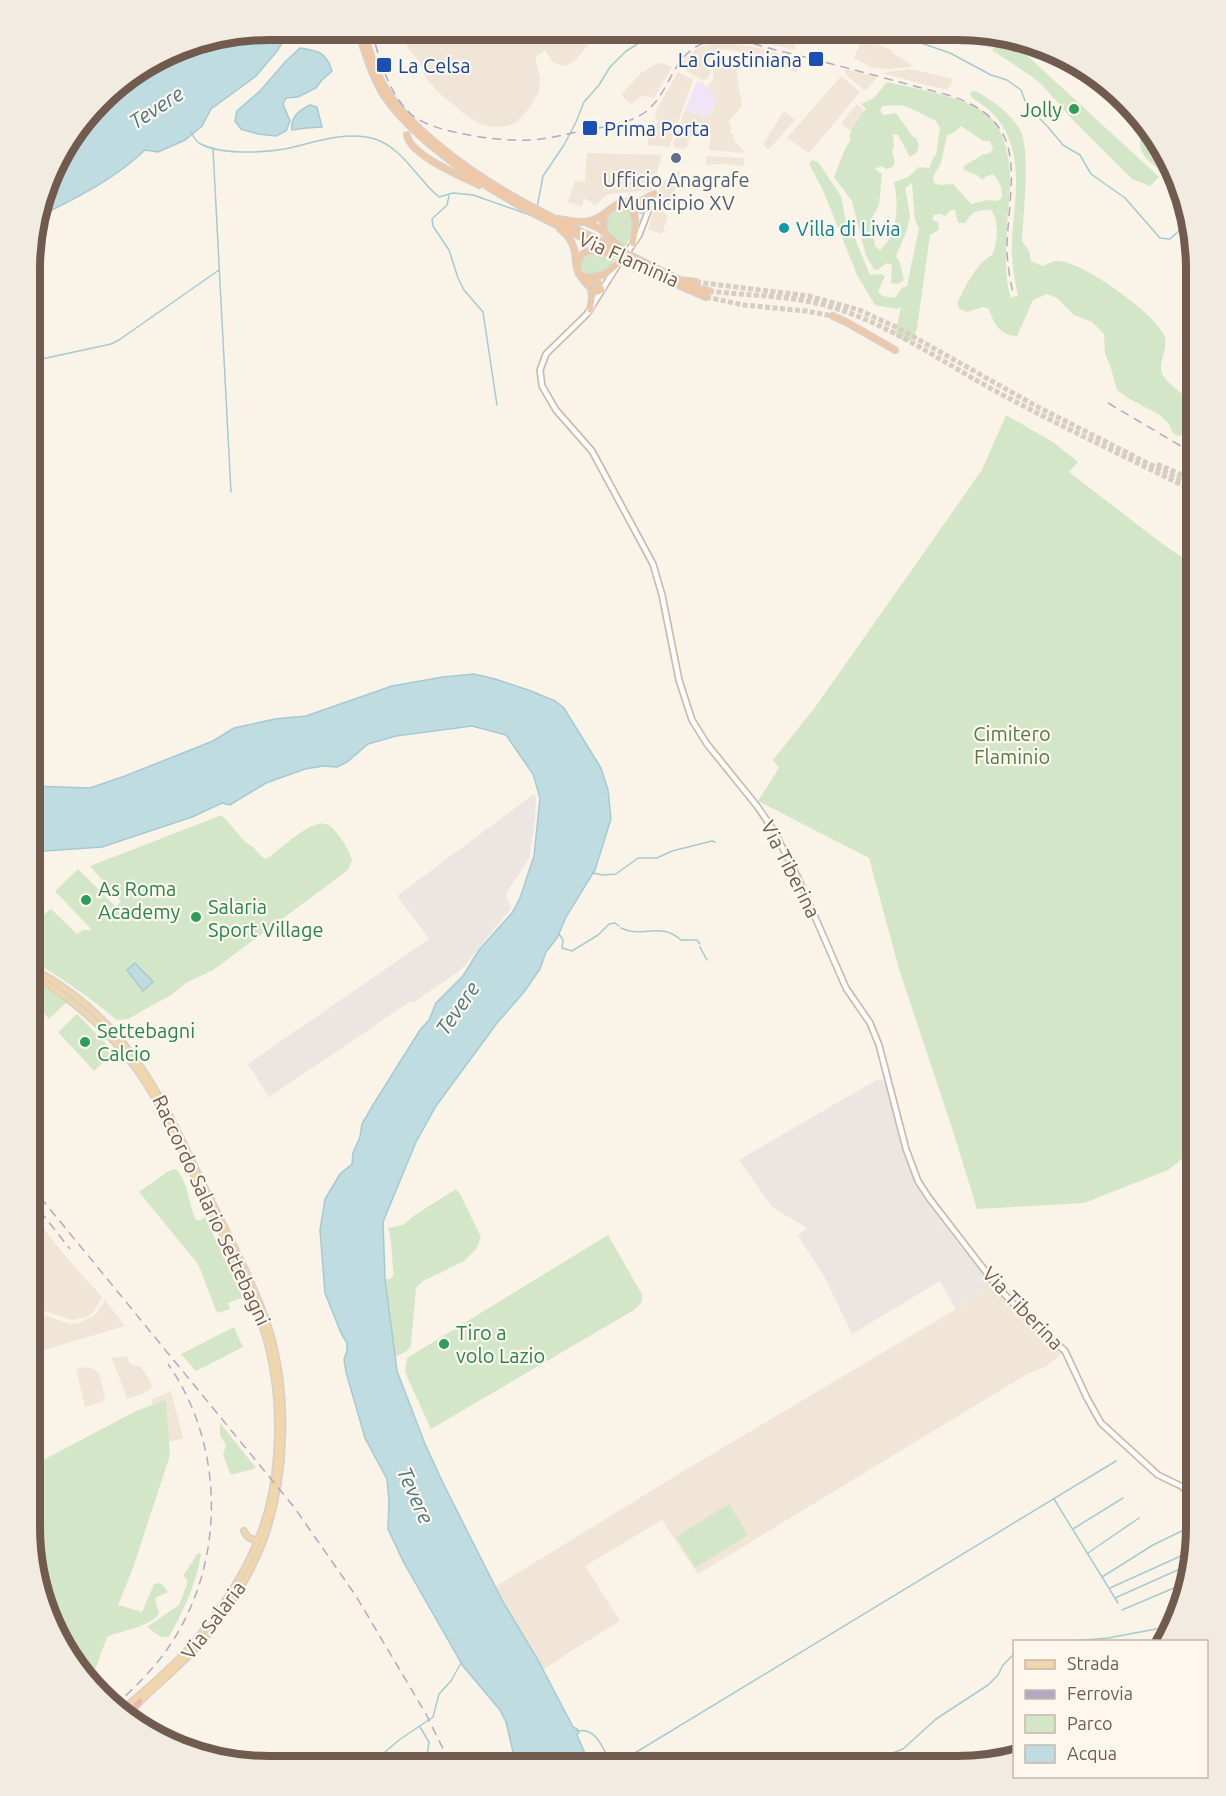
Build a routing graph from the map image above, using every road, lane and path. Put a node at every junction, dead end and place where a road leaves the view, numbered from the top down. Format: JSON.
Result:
{"nodes":[{"id":1,"x":362,"y":40,"type":"edge"},
{"id":2,"x":366,"y":40,"type":"edge"},
{"id":3,"x":406,"y":135,"type":"dead end"},
{"id":4,"x":654,"y":194,"type":"dead end"},
{"id":5,"x":502,"y":196,"type":"junction"},
{"id":6,"x":620,"y":202,"type":"junction"},
{"id":7,"x":639,"y":202,"type":"junction"},
{"id":8,"x":629,"y":206,"type":"junction"},
{"id":9,"x":649,"y":209,"type":"junction"},
{"id":10,"x":608,"y":211,"type":"junction"},
{"id":11,"x":550,"y":221,"type":"junction"},
{"id":12,"x":584,"y":221,"type":"junction"},
{"id":13,"x":607,"y":235,"type":"junction"},
{"id":14,"x":633,"y":244,"type":"junction"},
{"id":15,"x":624,"y":253,"type":"junction"},
{"id":16,"x":620,"y":262,"type":"junction"},
{"id":17,"x":638,"y":262,"type":"junction"},
{"id":18,"x":576,"y":265,"type":"junction"},
{"id":19,"x":579,"y":274,"type":"junction"},
{"id":20,"x":660,"y":276,"type":"junction"},
{"id":21,"x":590,"y":278,"type":"junction"},
{"id":22,"x":696,"y":282,"type":"tunnel mouth"},
{"id":23,"x":591,"y":288,"type":"junction"},
{"id":24,"x":602,"y":290,"type":"junction"},
{"id":25,"x":709,"y":291,"type":"tunnel mouth"},
{"id":26,"x":706,"y":297,"type":"tunnel mouth"},
{"id":27,"x":590,"y":310,"type":"junction"},
{"id":28,"x":833,"y":316,"type":"tunnel mouth"},
{"id":29,"x":895,"y":350,"type":"dead end"},
{"id":30,"x":40,"y":973,"type":"edge"},
{"id":31,"x":40,"y":980,"type":"edge"},
{"id":32,"x":1186,"y":1490,"type":"edge"},
{"id":33,"x":244,"y":1531,"type":"dead end"},
{"id":34,"x":261,"y":1539,"type":"junction"},
{"id":35,"x":140,"y":1701,"type":"joint"},
{"id":36,"x":130,"y":1708,"type":"edge"},
{"id":37,"x":131,"y":1709,"type":"edge"}],
"edges":[{"from":1,"to":5,"type":"highway"},
{"from":2,"to":11,"type":"highway"},
{"from":3,"to":5,"type":"highway"},
{"from":4,"to":7,"type":"highway"},
{"from":5,"to":11,"type":"highway"},
{"from":6,"to":7,"type":"highway"},
{"from":6,"to":8,"type":"highway"},
{"from":6,"to":10,"type":"highway"},
{"from":7,"to":9,"type":"highway"},
{"from":8,"to":9,"type":"highway"},
{"from":8,"to":14,"type":"highway"},
{"from":9,"to":14,"type":"main road","name":"Via Tiberina"},
{"from":10,"to":12,"type":"highway"},
{"from":10,"to":13,"type":"highway"},
{"from":11,"to":12,"type":"highway"},
{"from":11,"to":15,"type":"highway","name":"Via Flaminia"},
{"from":11,"to":18,"type":"highway"},
{"from":12,"to":13,"type":"highway"},
{"from":13,"to":15,"type":"highway"},
{"from":14,"to":16,"type":"main road","name":"Via Tiberina"},
{"from":15,"to":17,"type":"highway","name":"Via Flaminia","bridge":true},
{"from":15,"to":17,"type":"highway","name":"Via Flaminia","bridge":true},
{"from":15,"to":18,"type":"highway"},
{"from":16,"to":21,"type":"highway"},
{"from":16,"to":24,"type":"main road","name":"Via Tiberina"},
{"from":17,"to":20,"type":"highway","name":"Via Flaminia"},
{"from":17,"to":22,"type":"highway","name":"Via Flaminia"},
{"from":18,"to":19,"type":"highway"},
{"from":19,"to":21,"type":"highway"},
{"from":19,"to":23,"type":"highway"},
{"from":20,"to":25,"type":"highway","name":"Via Flaminia"},
{"from":20,"to":26,"type":"highway"},
{"from":21,"to":24,"type":"highway"},
{"from":23,"to":24,"type":"highway"},
{"from":23,"to":27,"type":"highway"},
{"from":24,"to":27,"type":"main road","name":"Via Tiberina"},
{"from":27,"to":32,"type":"main road","name":"Via Tiberina"},
{"from":28,"to":29,"type":"highway"},
{"from":30,"to":34,"type":"main road","name":"Raccordo Salario Settebagni"},
{"from":31,"to":34,"type":"main road","name":"Raccordo Salario Settebagni"},
{"from":33,"to":34,"type":"main road"},
{"from":34,"to":35,"type":"main road","name":"Via Salaria"},
{"from":34,"to":36,"type":"main road","name":"Via Salaria"},
{"from":35,"to":37,"type":"highway"}]}
